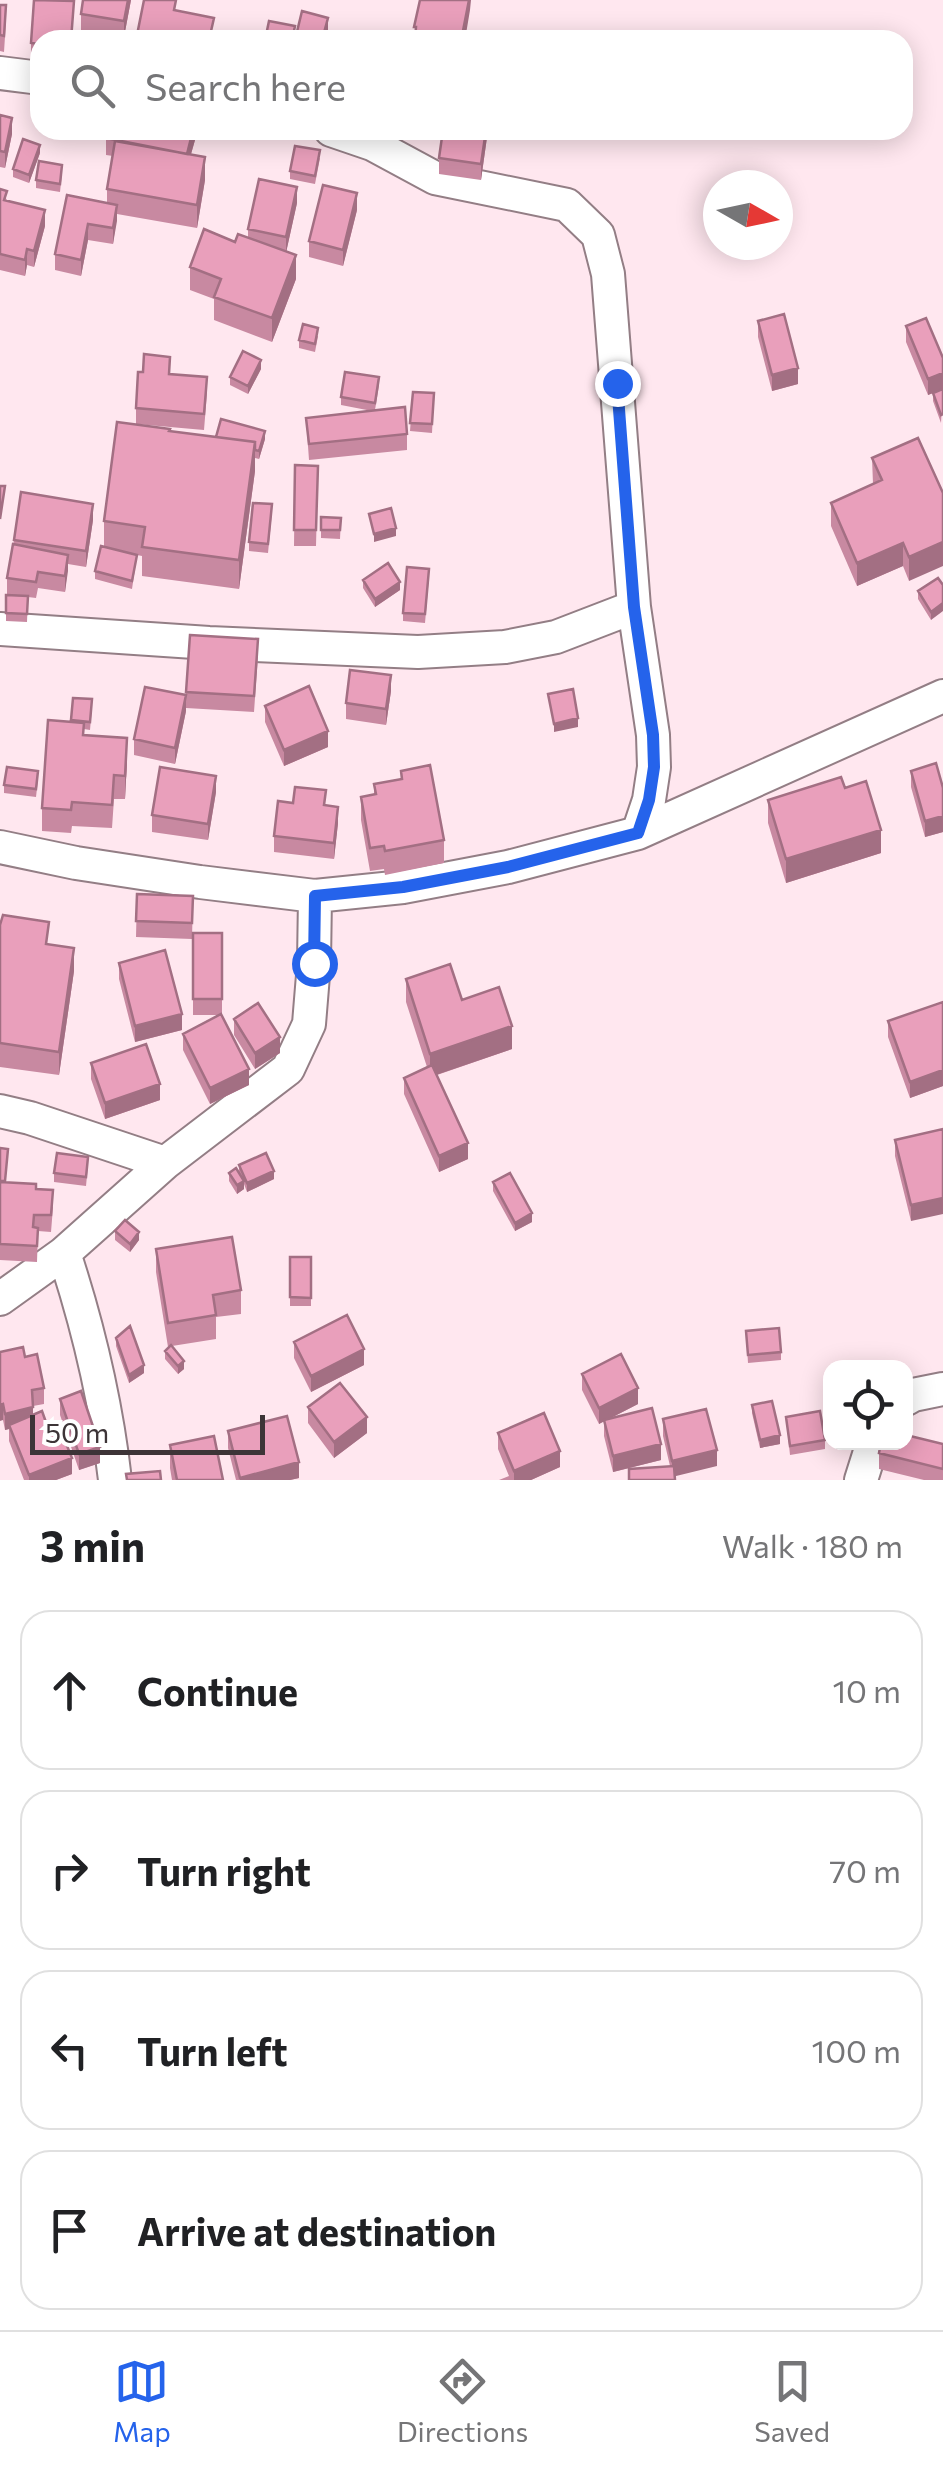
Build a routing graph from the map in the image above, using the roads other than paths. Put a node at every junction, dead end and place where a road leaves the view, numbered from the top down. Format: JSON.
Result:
{"nodes":[{"id":1,"x":0,"y":73,"type":"edge"},
{"id":2,"x":30,"y":77,"type":"edge"},
{"id":3,"x":360,"y":140,"type":"edge"},
{"id":4,"x":634,"y":607,"type":"junction"},
{"id":5,"x":0,"y":629,"type":"edge"},
{"id":6,"x":943,"y":696,"type":"edge"},
{"id":7,"x":638,"y":833,"type":"junction"},
{"id":8,"x":0,"y":847,"type":"edge"},
{"id":9,"x":315,"y":896,"type":"junction"},
{"id":10,"x":0,"y":1111,"type":"edge"},
{"id":11,"x":165,"y":1163,"type":"junction"},
{"id":12,"x":64,"y":1254,"type":"junction"},
{"id":13,"x":0,"y":1299,"type":"edge"},
{"id":14,"x":943,"y":1389,"type":"edge"},
{"id":15,"x":913,"y":1395,"type":"edge"},
{"id":16,"x":869,"y":1450,"type":"edge"},
{"id":17,"x":853,"y":1479,"type":"edge"},
{"id":18,"x":114,"y":1480,"type":"edge"}],
"edges":[{"from":1,"to":2,"type":"street"},
{"from":3,"to":4,"type":"street"},
{"from":4,"to":5,"type":"street"},
{"from":4,"to":7,"type":"street"},
{"from":6,"to":7,"type":"street"},
{"from":7,"to":9,"type":"street"},
{"from":8,"to":9,"type":"street"},
{"from":9,"to":11,"type":"street"},
{"from":10,"to":11,"type":"street"},
{"from":11,"to":12,"type":"street"},
{"from":12,"to":13,"type":"street"},
{"from":12,"to":18,"type":"street"},
{"from":14,"to":15,"type":"street"},
{"from":16,"to":17,"type":"street"}]}
